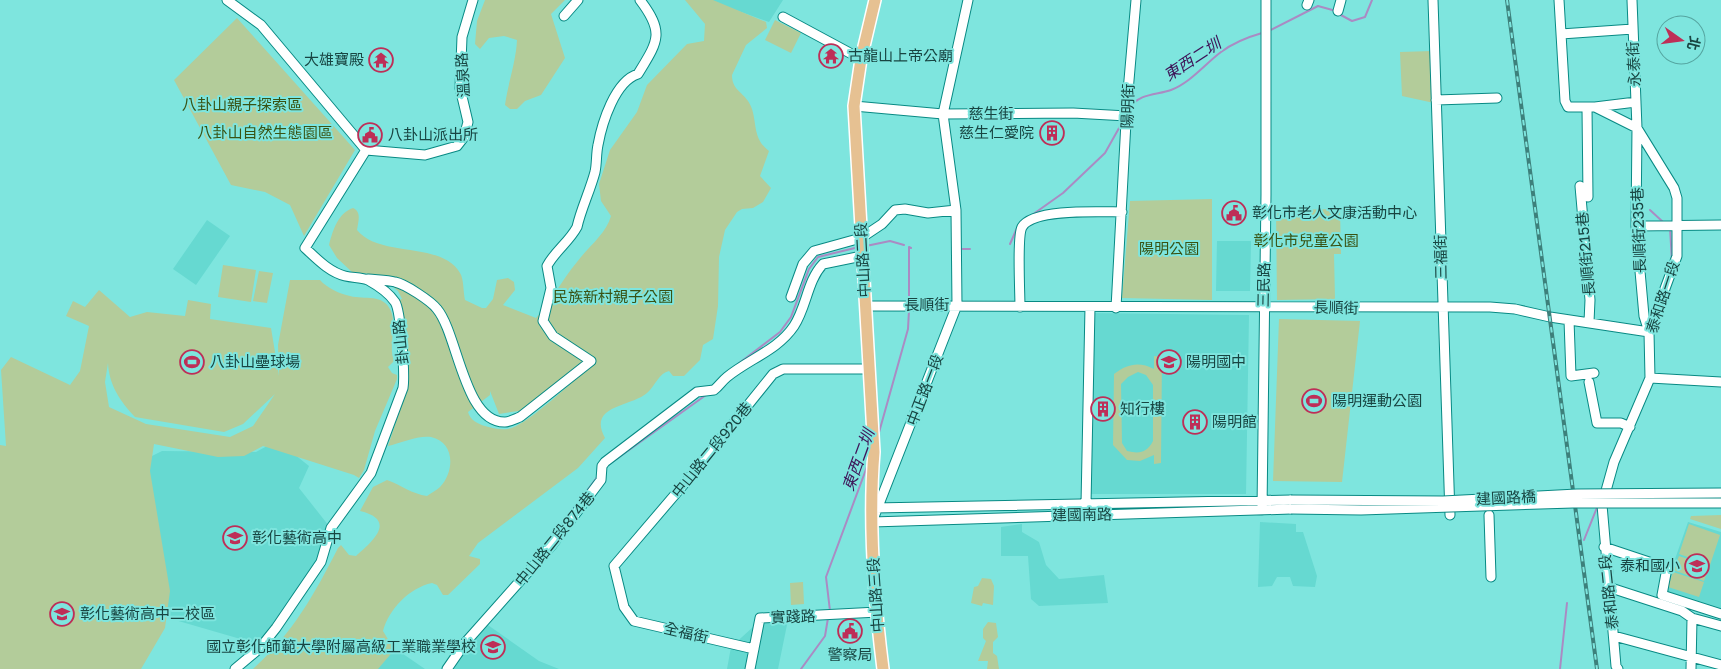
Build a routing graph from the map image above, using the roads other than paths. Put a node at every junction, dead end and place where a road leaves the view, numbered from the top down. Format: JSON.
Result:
{"nodes":[{"id":1,"x":227,"y":0,"type":"edge"},
{"id":2,"x":473,"y":0,"type":"edge"},
{"id":3,"x":578,"y":0,"type":"edge"},
{"id":4,"x":640,"y":0,"type":"edge"},
{"id":5,"x":875,"y":0,"type":"edge"},
{"id":6,"x":968,"y":0,"type":"edge"},
{"id":7,"x":1136,"y":0,"type":"edge"},
{"id":8,"x":1266,"y":0,"type":"edge"},
{"id":9,"x":1341,"y":0,"type":"edge"},
{"id":10,"x":1433,"y":0,"type":"edge"},
{"id":11,"x":1559,"y":0,"type":"edge"},
{"id":12,"x":1632,"y":0,"type":"edge"},
{"id":13,"x":1338,"y":11,"type":"dead end"},
{"id":14,"x":564,"y":16,"type":"dead end"},
{"id":15,"x":783,"y":17,"type":"dead end"},
{"id":16,"x":1633,"y":30,"type":"junction"},
{"id":17,"x":1561,"y":34,"type":"junction"},
{"id":18,"x":861,"y":59,"type":"junction"},
{"id":19,"x":1497,"y":98,"type":"dead end"},
{"id":20,"x":1436,"y":100,"type":"junction"},
{"id":21,"x":1636,"y":102,"type":"junction"},
{"id":22,"x":854,"y":106,"type":"junction"},
{"id":23,"x":1591,"y":108,"type":"junction"},
{"id":24,"x":943,"y":114,"type":"junction"},
{"id":25,"x":1127,"y":116,"type":"junction"},
{"id":26,"x":1637,"y":128,"type":"junction"},
{"id":27,"x":366,"y":150,"type":"junction"},
{"id":28,"x":1580,"y":186,"type":"dead end"},
{"id":29,"x":1588,"y":197,"type":"dead end"},
{"id":30,"x":956,"y":210,"type":"junction"},
{"id":31,"x":1122,"y":212,"type":"junction"},
{"id":32,"x":1671,"y":225,"type":"junction"},
{"id":33,"x":1721,"y":225,"type":"edge"},
{"id":34,"x":1636,"y":226,"type":"junction"},
{"id":35,"x":829,"y":246,"type":"junction"},
{"id":36,"x":861,"y":247,"type":"junction"},
{"id":37,"x":831,"y":261,"type":"junction"},
{"id":38,"x":366,"y":279,"type":"junction"},
{"id":39,"x":791,"y":297,"type":"dead end"},
{"id":40,"x":957,"y":305,"type":"junction"},
{"id":41,"x":865,"y":306,"type":"junction"},
{"id":42,"x":1263,"y":306,"type":"junction"},
{"id":43,"x":1020,"y":307,"type":"junction"},
{"id":44,"x":1090,"y":307,"type":"junction"},
{"id":45,"x":1442,"y":307,"type":"junction"},
{"id":46,"x":1116,"y":308,"type":"junction"},
{"id":47,"x":1569,"y":320,"type":"junction"},
{"id":48,"x":1589,"y":322,"type":"junction"},
{"id":49,"x":1649,"y":332,"type":"junction"},
{"id":50,"x":869,"y":369,"type":"junction"},
{"id":51,"x":1594,"y":374,"type":"dead end"},
{"id":52,"x":1650,"y":378,"type":"junction"},
{"id":53,"x":1589,"y":382,"type":"dead end"},
{"id":54,"x":1721,"y":382,"type":"edge"},
{"id":55,"x":1630,"y":427,"type":"junction"},
{"id":56,"x":1608,"y":486,"type":"joint"},
{"id":57,"x":1721,"y":492,"type":"edge"},
{"id":58,"x":1721,"y":503,"type":"edge"},
{"id":59,"x":1086,"y":504,"type":"junction"},
{"id":60,"x":1291,"y":505,"type":"junction"},
{"id":61,"x":1262,"y":506,"type":"junction"},
{"id":62,"x":875,"y":508,"type":"junction"},
{"id":63,"x":1450,"y":515,"type":"dead end"},
{"id":64,"x":1489,"y":515,"type":"dead end"},
{"id":65,"x":872,"y":522,"type":"junction"},
{"id":66,"x":1604,"y":547,"type":"junction"},
{"id":67,"x":1491,"y":577,"type":"dead end"},
{"id":68,"x":1608,"y":586,"type":"junction"},
{"id":69,"x":624,"y":607,"type":"joint"},
{"id":70,"x":878,"y":612,"type":"junction"},
{"id":71,"x":1721,"y":614,"type":"edge"},
{"id":72,"x":1692,"y":618,"type":"junction"},
{"id":73,"x":1721,"y":626,"type":"edge"},
{"id":74,"x":1614,"y":636,"type":"junction"},
{"id":75,"x":754,"y":648,"type":"junction"},
{"id":76,"x":1691,"y":657,"type":"junction"},
{"id":77,"x":1721,"y":665,"type":"edge"},
{"id":78,"x":235,"y":669,"type":"edge"},
{"id":79,"x":447,"y":669,"type":"edge"},
{"id":80,"x":750,"y":669,"type":"edge"},
{"id":81,"x":883,"y":669,"type":"edge"},
{"id":82,"x":1618,"y":669,"type":"edge"},
{"id":83,"x":1691,"y":669,"type":"edge"}],
"edges":[{"from":1,"to":27,"type":"street"},
{"from":2,"to":27,"type":"street","name":"溫泉路"},
{"from":3,"to":14,"type":"street"},
{"from":4,"to":38,"type":"street"},
{"from":5,"to":18,"type":"main road","name":"中山路二段"},
{"from":6,"to":24,"type":"street","name":"中正路一段"},
{"from":7,"to":25,"type":"street","name":"陽明街"},
{"from":8,"to":42,"type":"street","name":"三民路"},
{"from":9,"to":13,"type":"street"},
{"from":10,"to":20,"type":"street","name":"三福街"},
{"from":11,"to":17,"type":"street"},
{"from":12,"to":16,"type":"street","name":"永泰街"},
{"from":15,"to":18,"type":"street"},
{"from":16,"to":17,"type":"street"},
{"from":16,"to":21,"type":"street","name":"永泰街"},
{"from":17,"to":23,"type":"street"},
{"from":18,"to":22,"type":"main road","name":"中山路二段"},
{"from":19,"to":20,"type":"street"},
{"from":20,"to":45,"type":"street","name":"三福街"},
{"from":21,"to":23,"type":"street"},
{"from":21,"to":26,"type":"street","name":"永泰街"},
{"from":22,"to":24,"type":"street","name":"慈生街"},
{"from":22,"to":36,"type":"main road","name":"中山路二段"},
{"from":23,"to":26,"type":"street"},
{"from":23,"to":29,"type":"street"},
{"from":24,"to":25,"type":"street","name":"慈生街"},
{"from":24,"to":30,"type":"street","name":"中正路一段"},
{"from":25,"to":31,"type":"street","name":"陽明街"},
{"from":26,"to":32,"type":"street","name":"泰和路一段"},
{"from":26,"to":34,"type":"street","name":"長順街235巷"},
{"from":27,"to":38,"type":"street","name":"卦山路"},
{"from":28,"to":48,"type":"street","name":"長順街215巷"},
{"from":30,"to":36,"type":"street"},
{"from":30,"to":40,"type":"street","name":"中正路一段"},
{"from":31,"to":43,"type":"street"},
{"from":31,"to":46,"type":"street","name":"陽明街"},
{"from":32,"to":33,"type":"street"},
{"from":32,"to":34,"type":"street"},
{"from":32,"to":49,"type":"street","name":"泰和路一段"},
{"from":34,"to":49,"type":"street","name":"長順街235巷"},
{"from":35,"to":36,"type":"street"},
{"from":35,"to":37,"type":"street"},
{"from":35,"to":39,"type":"street"},
{"from":36,"to":37,"type":"street"},
{"from":36,"to":41,"type":"main road","name":"中山路二段"},
{"from":37,"to":79,"type":"street","name":"中山路二段874巷"},
{"from":38,"to":78,"type":"street","name":"卦山路"},
{"from":40,"to":41,"type":"street","name":"長順街"},
{"from":40,"to":43,"type":"street","name":"長順街"},
{"from":40,"to":62,"type":"street","name":"中正路一段"},
{"from":41,"to":50,"type":"main road","name":"中山路二段"},
{"from":42,"to":45,"type":"street","name":"長順街"},
{"from":42,"to":46,"type":"street","name":"長順街"},
{"from":42,"to":61,"type":"street","name":"三民路"},
{"from":43,"to":44,"type":"street","name":"長順街"},
{"from":44,"to":46,"type":"street","name":"長順街"},
{"from":44,"to":59,"type":"street"},
{"from":45,"to":47,"type":"street","name":"長順街"},
{"from":45,"to":63,"type":"street","name":"三福街"},
{"from":47,"to":48,"type":"street","name":"長順街"},
{"from":47,"to":51,"type":"street"},
{"from":48,"to":49,"type":"street","name":"長順街"},
{"from":49,"to":52,"type":"street","name":"泰和路一段"},
{"from":50,"to":62,"type":"main road","name":"中山路二段"},
{"from":50,"to":69,"type":"street","name":"中山路二段920巷"},
{"from":52,"to":54,"type":"street"},
{"from":52,"to":55,"type":"street","name":"泰和路一段"},
{"from":53,"to":55,"type":"street"},
{"from":55,"to":56,"type":"street","name":"泰和路一段"},
{"from":56,"to":66,"type":"street","name":"泰和路二段"},
{"from":57,"to":60,"type":"street","name":"建國路橋","bridge":true},
{"from":58,"to":60,"type":"street","name":"建國路橋","bridge":true},
{"from":59,"to":61,"type":"street","name":"建國南路"},
{"from":59,"to":62,"type":"street","name":"建國南路"},
{"from":60,"to":61,"type":"street","name":"建國南路"},
{"from":61,"to":65,"type":"street","name":"建國南路"},
{"from":62,"to":65,"type":"main road","name":"中山路二段"},
{"from":64,"to":67,"type":"street"},
{"from":65,"to":70,"type":"main road","name":"中山路三段"},
{"from":66,"to":68,"type":"street","name":"泰和路二段"},
{"from":66,"to":71,"type":"street"},
{"from":68,"to":72,"type":"street"},
{"from":68,"to":74,"type":"street","name":"泰和路二段"},
{"from":69,"to":75,"type":"street","name":"全福街"},
{"from":70,"to":75,"type":"street","name":"實踐路"},
{"from":70,"to":81,"type":"main road","name":"中山路三段"},
{"from":72,"to":73,"type":"street"},
{"from":72,"to":76,"type":"street"},
{"from":74,"to":76,"type":"street"},
{"from":74,"to":82,"type":"street","name":"泰和路二段"},
{"from":75,"to":80,"type":"street","name":"實踐路"},
{"from":76,"to":77,"type":"street"},
{"from":76,"to":83,"type":"street"}]}
